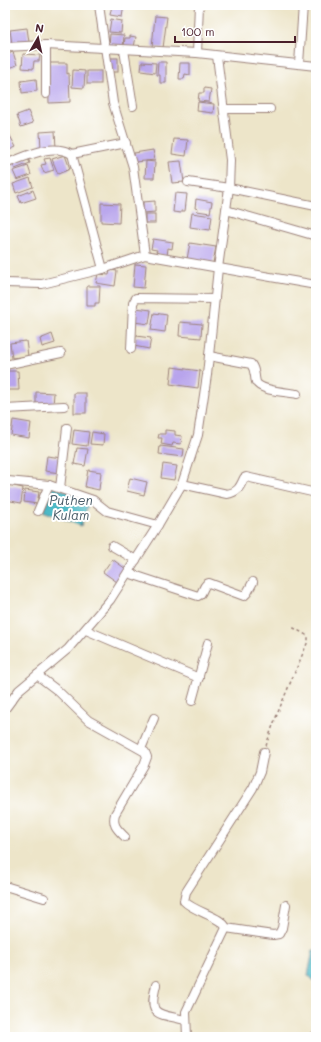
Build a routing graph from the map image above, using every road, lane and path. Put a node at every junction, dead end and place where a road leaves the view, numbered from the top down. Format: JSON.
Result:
{"nodes":[{"id":1,"x":99,"y":5,"type":"edge"},
{"id":2,"x":199,"y":5,"type":"edge"},
{"id":3,"x":303,"y":5,"type":"edge"},
{"id":4,"x":46,"y":45,"type":"junction"},
{"id":5,"x":5,"y":47,"type":"edge"},
{"id":6,"x":104,"y":49,"type":"junction"},
{"id":7,"x":124,"y":50,"type":"junction"},
{"id":8,"x":197,"y":53,"type":"junction"},
{"id":9,"x":217,"y":56,"type":"junction"},
{"id":10,"x":299,"y":64,"type":"junction"},
{"id":11,"x":316,"y":66,"type":"edge"},
{"id":12,"x":46,"y":94,"type":"dead end"},
{"id":13,"x":133,"y":106,"type":"dead end"},
{"id":14,"x":224,"y":109,"type":"junction"},
{"id":15,"x":270,"y":109,"type":"dead end"},
{"id":16,"x":126,"y":143,"type":"junction"},
{"id":17,"x":72,"y":154,"type":"junction"},
{"id":18,"x":10,"y":162,"type":"dead end"},
{"id":19,"x":188,"y":182,"type":"dead end"},
{"id":20,"x":229,"y":188,"type":"junction"},
{"id":21,"x":316,"y":206,"type":"edge"},
{"id":22,"x":226,"y":210,"type":"junction"},
{"id":23,"x":316,"y":236,"type":"edge"},
{"id":24,"x":145,"y":255,"type":"junction"},
{"id":25,"x":218,"y":268,"type":"junction"},
{"id":26,"x":103,"y":269,"type":"junction"},
{"id":27,"x":5,"y":283,"type":"edge"},
{"id":28,"x":316,"y":285,"type":"edge"},
{"id":29,"x":215,"y":299,"type":"junction"},
{"id":30,"x":131,"y":349,"type":"dead end"},
{"id":31,"x":61,"y":353,"type":"dead end"},
{"id":32,"x":209,"y":356,"type":"junction"},
{"id":33,"x":5,"y":365,"type":"edge"},
{"id":34,"x":298,"y":394,"type":"dead end"},
{"id":35,"x":64,"y":406,"type":"dead end"},
{"id":36,"x":5,"y":409,"type":"edge"},
{"id":37,"x":67,"y":428,"type":"dead end"},
{"id":38,"x":8,"y":481,"type":"dead end"},
{"id":39,"x":182,"y":484,"type":"junction"},
{"id":40,"x":49,"y":485,"type":"junction"},
{"id":41,"x":60,"y":488,"type":"junction"},
{"id":42,"x":316,"y":493,"type":"edge"},
{"id":43,"x":38,"y":511,"type":"dead end"},
{"id":44,"x":158,"y":525,"type":"junction"},
{"id":45,"x":112,"y":546,"type":"dead end"},
{"id":46,"x":136,"y":560,"type":"junction"},
{"id":47,"x":128,"y":573,"type":"junction"},
{"id":48,"x":253,"y":582,"type":"dead end"},
{"id":49,"x":292,"y":628,"type":"dead end"},
{"id":50,"x":86,"y":630,"type":"junction"},
{"id":51,"x":208,"y":642,"type":"dead end"},
{"id":52,"x":37,"y":675,"type":"junction"},
{"id":53,"x":199,"y":678,"type":"junction"},
{"id":54,"x":192,"y":701,"type":"dead end"},
{"id":55,"x":5,"y":709,"type":"edge"},
{"id":56,"x":154,"y":718,"type":"dead end"},
{"id":57,"x":141,"y":749,"type":"junction"},
{"id":58,"x":264,"y":752,"type":"joint"},
{"id":59,"x":125,"y":836,"type":"dead end"},
{"id":60,"x":5,"y":886,"type":"edge"},
{"id":61,"x":44,"y":898,"type":"dead end"},
{"id":62,"x":286,"y":905,"type":"dead end"},
{"id":63,"x":226,"y":928,"type":"junction"},
{"id":64,"x":156,"y":984,"type":"dead end"},
{"id":65,"x":185,"y":1020,"type":"junction"},
{"id":66,"x":187,"y":1037,"type":"edge"}],
"edges":[{"from":1,"to":6,"type":"street"},
{"from":2,"to":8,"type":"street"},
{"from":3,"to":10,"type":"street"},
{"from":4,"to":5,"type":"street"},
{"from":4,"to":6,"type":"street"},
{"from":4,"to":12,"type":"street"},
{"from":6,"to":7,"type":"street"},
{"from":6,"to":16,"type":"street"},
{"from":7,"to":8,"type":"street"},
{"from":7,"to":13,"type":"street"},
{"from":8,"to":9,"type":"street"},
{"from":9,"to":10,"type":"street"},
{"from":9,"to":14,"type":"street"},
{"from":10,"to":11,"type":"street"},
{"from":14,"to":15,"type":"street"},
{"from":14,"to":20,"type":"street"},
{"from":16,"to":17,"type":"street"},
{"from":16,"to":24,"type":"street"},
{"from":17,"to":18,"type":"street"},
{"from":17,"to":26,"type":"street"},
{"from":19,"to":20,"type":"street"},
{"from":20,"to":21,"type":"street"},
{"from":20,"to":22,"type":"street"},
{"from":22,"to":23,"type":"street"},
{"from":22,"to":25,"type":"street"},
{"from":24,"to":25,"type":"street"},
{"from":24,"to":26,"type":"street"},
{"from":25,"to":28,"type":"street"},
{"from":25,"to":29,"type":"street"},
{"from":26,"to":27,"type":"street"},
{"from":29,"to":30,"type":"street"},
{"from":29,"to":32,"type":"street"},
{"from":31,"to":33,"type":"street"},
{"from":32,"to":34,"type":"street"},
{"from":32,"to":39,"type":"street"},
{"from":35,"to":36,"type":"street"},
{"from":37,"to":41,"type":"street"},
{"from":38,"to":40,"type":"street"},
{"from":39,"to":42,"type":"street"},
{"from":39,"to":44,"type":"street"},
{"from":40,"to":41,"type":"street"},
{"from":40,"to":43,"type":"street"},
{"from":41,"to":44,"type":"street"},
{"from":44,"to":46,"type":"street"},
{"from":45,"to":46,"type":"street"},
{"from":46,"to":47,"type":"street"},
{"from":47,"to":48,"type":"street"},
{"from":47,"to":50,"type":"street"},
{"from":49,"to":58,"type":"path"},
{"from":50,"to":52,"type":"street"},
{"from":50,"to":53,"type":"street"},
{"from":51,"to":53,"type":"street"},
{"from":52,"to":55,"type":"street"},
{"from":52,"to":57,"type":"street"},
{"from":53,"to":54,"type":"street"},
{"from":56,"to":57,"type":"street"},
{"from":57,"to":59,"type":"street"},
{"from":58,"to":63,"type":"street"},
{"from":60,"to":61,"type":"street"},
{"from":62,"to":63,"type":"street"},
{"from":63,"to":65,"type":"street"},
{"from":64,"to":65,"type":"street"},
{"from":65,"to":66,"type":"street"}]}
